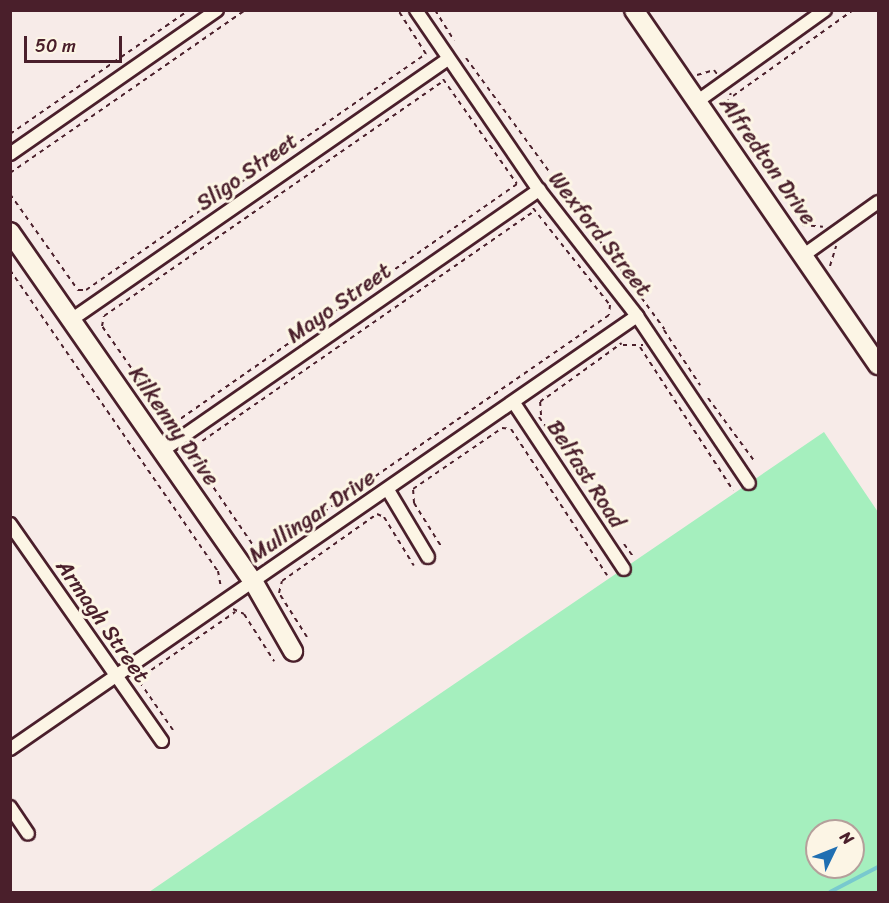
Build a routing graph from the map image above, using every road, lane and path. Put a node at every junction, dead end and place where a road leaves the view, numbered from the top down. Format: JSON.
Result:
{"nodes":[{"id":1,"x":189,"y":10,"type":"edge"},
{"id":2,"x":217,"y":10,"type":"edge"},
{"id":3,"x":245,"y":10,"type":"edge"},
{"id":4,"x":398,"y":10,"type":"edge"},
{"id":5,"x":416,"y":10,"type":"edge"},
{"id":6,"x":435,"y":10,"type":"edge"},
{"id":7,"x":634,"y":10,"type":"edge"},
{"id":8,"x":825,"y":10,"type":"edge"},
{"id":9,"x":853,"y":10,"type":"edge"},
{"id":10,"x":455,"y":44,"type":"dead end"},
{"id":11,"x":461,"y":52,"type":"dead end"},
{"id":12,"x":447,"y":60,"type":"junction"},
{"id":13,"x":693,"y":74,"type":"dead end"},
{"id":14,"x":444,"y":81,"type":"joint"},
{"id":15,"x":723,"y":83,"type":"junction"},
{"id":16,"x":733,"y":96,"type":"junction"},
{"id":17,"x":698,"y":101,"type":"junction"},
{"id":18,"x":730,"y":121,"type":"dead end"},
{"id":19,"x":10,"y":134,"type":"edge"},
{"id":20,"x":10,"y":154,"type":"edge"},
{"id":21,"x":10,"y":173,"type":"edge"},
{"id":22,"x":539,"y":190,"type":"junction"},
{"id":23,"x":10,"y":194,"type":"edge"},
{"id":24,"x":879,"y":202,"type":"edge"},
{"id":25,"x":536,"y":211,"type":"joint"},
{"id":26,"x":797,"y":218,"type":"dead end"},
{"id":27,"x":10,"y":232,"type":"edge"},
{"id":28,"x":830,"y":237,"type":"junction"},
{"id":29,"x":804,"y":255,"type":"junction"},
{"id":30,"x":10,"y":270,"type":"edge"},
{"id":31,"x":836,"y":275,"type":"dead end"},
{"id":32,"x":637,"y":316,"type":"junction"},
{"id":33,"x":71,"y":320,"type":"junction"},
{"id":34,"x":664,"y":329,"type":"dead end"},
{"id":35,"x":861,"y":338,"type":"junction"},
{"id":36,"x":640,"y":347,"type":"dead end"},
{"id":37,"x":879,"y":353,"type":"edge"},
{"id":38,"x":879,"y":365,"type":"edge"},
{"id":39,"x":514,"y":403,"type":"junction"},
{"id":40,"x":162,"y":451,"type":"junction"},
{"id":41,"x":749,"y":483,"type":"dead end"},
{"id":42,"x":387,"y":490,"type":"junction"},
{"id":43,"x":733,"y":490,"type":"dead end"},
{"id":44,"x":414,"y":503,"type":"dead end"},
{"id":45,"x":10,"y":524,"type":"edge"},
{"id":46,"x":428,"y":557,"type":"dead end"},
{"id":47,"x":414,"y":566,"type":"dead end"},
{"id":48,"x":624,"y":569,"type":"dead end"},
{"id":49,"x":607,"y":575,"type":"dead end"},
{"id":50,"x":253,"y":581,"type":"junction"},
{"id":51,"x":228,"y":599,"type":"junction"},
{"id":52,"x":235,"y":612,"type":"junction"},
{"id":53,"x":308,"y":637,"type":"dead end"},
{"id":54,"x":293,"y":651,"type":"dead end"},
{"id":55,"x":274,"y":661,"type":"dead end"},
{"id":56,"x":116,"y":677,"type":"junction"},
{"id":57,"x":173,"y":730,"type":"dead end"},
{"id":58,"x":162,"y":741,"type":"dead end"},
{"id":59,"x":10,"y":749,"type":"edge"},
{"id":60,"x":10,"y":807,"type":"edge"},
{"id":61,"x":28,"y":834,"type":"dead end"}],
"edges":[{"from":1,"to":19,"type":"path"},
{"from":2,"to":20,"type":"street"},
{"from":3,"to":21,"type":"path"},
{"from":4,"to":23,"type":"path"},
{"from":5,"to":12,"type":"street","name":"Wexford Street"},
{"from":6,"to":10,"type":"path"},
{"from":7,"to":17,"type":"street","name":"Alfredton Drive"},
{"from":8,"to":15,"type":"street"},
{"from":9,"to":16,"type":"path"},
{"from":11,"to":34,"type":"path"},
{"from":12,"to":22,"type":"street","name":"Wexford Street"},
{"from":12,"to":33,"type":"street","name":"Sligo Street"},
{"from":13,"to":15,"type":"path"},
{"from":14,"to":14,"type":"path"},
{"from":15,"to":16,"type":"path"},
{"from":15,"to":17,"type":"street"},
{"from":16,"to":18,"type":"path"},
{"from":17,"to":29,"type":"street","name":"Alfredton Drive"},
{"from":22,"to":32,"type":"street","name":"Wexford Street"},
{"from":22,"to":40,"type":"street","name":"Mayo Street"},
{"from":24,"to":28,"type":"street"},
{"from":25,"to":25,"type":"path"},
{"from":26,"to":28,"type":"path"},
{"from":27,"to":33,"type":"street","name":"Kilkenny Drive"},
{"from":28,"to":29,"type":"street"},
{"from":28,"to":31,"type":"path"},
{"from":29,"to":35,"type":"street","name":"Alfredton Drive"},
{"from":30,"to":51,"type":"path"},
{"from":32,"to":39,"type":"street","name":"Mullingar Drive"},
{"from":32,"to":41,"type":"street","name":"Wexford Street"},
{"from":33,"to":40,"type":"street","name":"Kilkenny Drive"},
{"from":35,"to":37,"type":"street","name":"Alfredton Drive"},
{"from":35,"to":38,"type":"street","name":"Alfredton Drive"},
{"from":36,"to":43,"type":"path"},
{"from":39,"to":42,"type":"street","name":"Mullingar Drive"},
{"from":39,"to":48,"type":"street","name":"Belfast Road"},
{"from":40,"to":50,"type":"street","name":"Kilkenny Drive"},
{"from":42,"to":46,"type":"street"},
{"from":42,"to":50,"type":"street","name":"Mullingar Drive"},
{"from":44,"to":49,"type":"path"},
{"from":45,"to":56,"type":"street","name":"Armagh Street"},
{"from":47,"to":53,"type":"path"},
{"from":50,"to":51,"type":"street","name":"Mullingar Drive"},
{"from":50,"to":54,"type":"street","name":"Kilkenny Drive"},
{"from":51,"to":52,"type":"path"},
{"from":51,"to":56,"type":"street","name":"Mullingar Drive"},
{"from":52,"to":55,"type":"path"},
{"from":52,"to":57,"type":"path"},
{"from":56,"to":58,"type":"street","name":"Armagh Street"},
{"from":56,"to":59,"type":"street","name":"Mullingar Drive"},
{"from":60,"to":61,"type":"street"}]}
